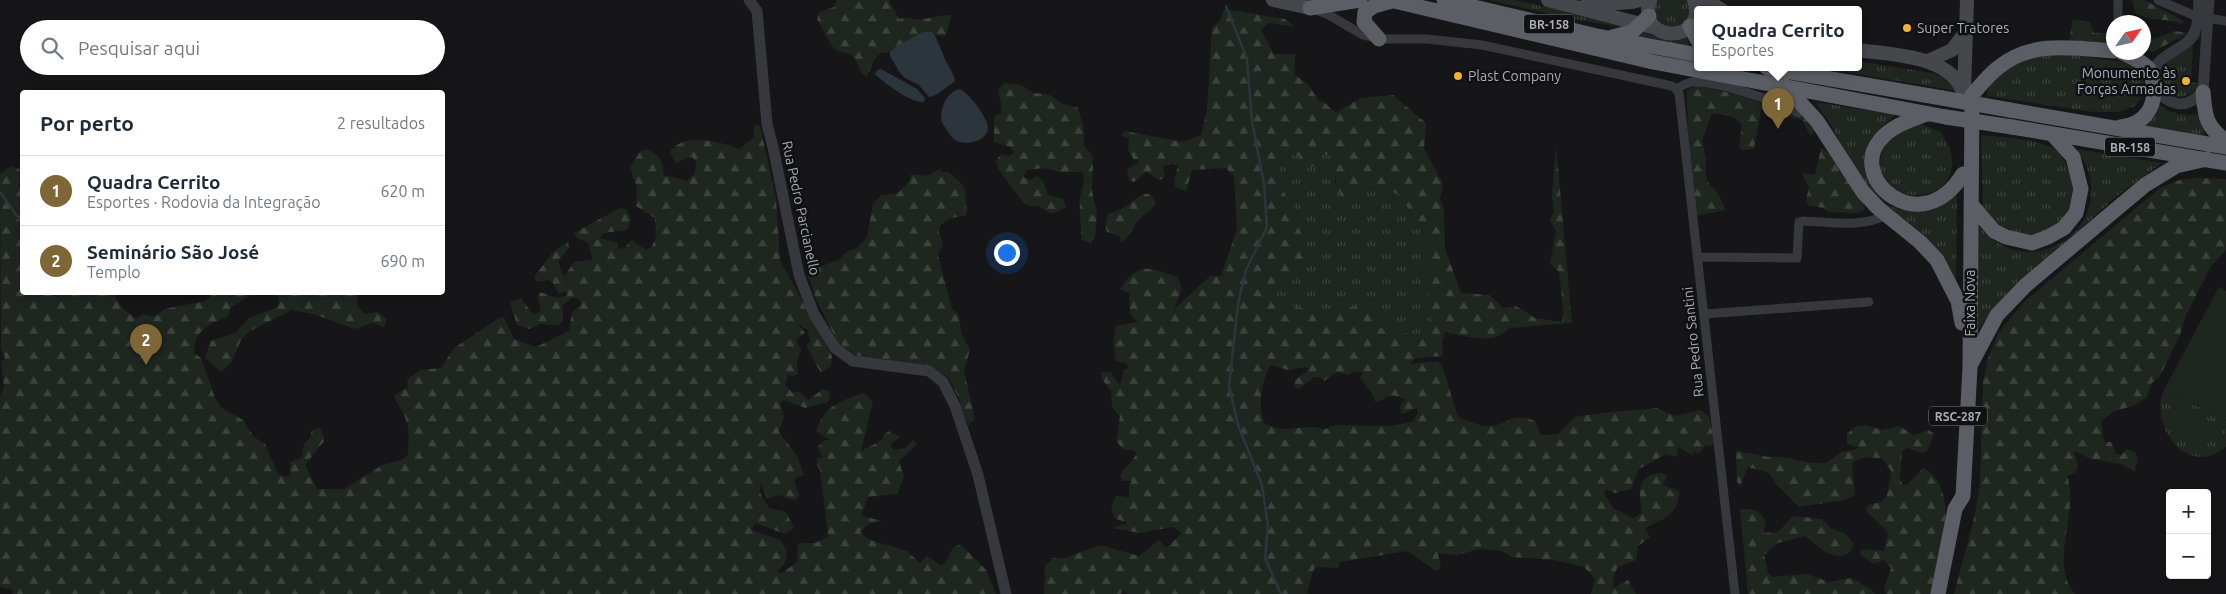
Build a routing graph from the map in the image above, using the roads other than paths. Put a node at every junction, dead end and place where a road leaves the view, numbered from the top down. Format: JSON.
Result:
{"nodes":[{"id":1,"x":749,"y":0,"type":"edge"},
{"id":2,"x":1273,"y":0,"type":"edge"},
{"id":3,"x":1360,"y":0,"type":"edge"},
{"id":4,"x":1391,"y":0,"type":"edge"},
{"id":5,"x":1444,"y":0,"type":"edge"},
{"id":6,"x":1548,"y":0,"type":"edge"},
{"id":7,"x":1640,"y":0,"type":"edge"},
{"id":8,"x":1650,"y":0,"type":"edge"},
{"id":9,"x":1969,"y":0,"type":"edge"},
{"id":10,"x":2118,"y":0,"type":"edge"},
{"id":11,"x":2158,"y":0,"type":"edge"},
{"id":12,"x":2199,"y":0,"type":"edge"},
{"id":13,"x":2210,"y":0,"type":"edge"},
{"id":14,"x":1570,"y":5,"type":"junction"},
{"id":15,"x":1310,"y":8,"type":"junction"},
{"id":16,"x":2118,"y":15,"type":"edge"},
{"id":17,"x":2203,"y":17,"type":"junction"},
{"id":18,"x":1694,"y":20,"type":"edge"},
{"id":19,"x":2226,"y":21,"type":"edge"},
{"id":20,"x":1648,"y":23,"type":"junction"},
{"id":21,"x":1965,"y":33,"type":"junction"},
{"id":22,"x":1608,"y":38,"type":"junction"},
{"id":23,"x":1379,"y":39,"type":"junction"},
{"id":24,"x":2106,"y":50,"type":"edge"},
{"id":25,"x":1862,"y":51,"type":"edge"},
{"id":26,"x":1694,"y":54,"type":"edge"},
{"id":27,"x":2136,"y":60,"type":"edge"},
{"id":28,"x":1928,"y":61,"type":"junction"},
{"id":29,"x":1694,"y":69,"type":"edge"},
{"id":30,"x":1703,"y":71,"type":"edge"},
{"id":31,"x":1784,"y":71,"type":"edge"},
{"id":32,"x":2151,"y":73,"type":"junction"},
{"id":33,"x":1785,"y":86,"type":"junction"},
{"id":34,"x":1676,"y":89,"type":"junction"},
{"id":35,"x":2154,"y":91,"type":"junction"},
{"id":36,"x":2203,"y":92,"type":"junction"},
{"id":37,"x":1968,"y":95,"type":"junction"},
{"id":38,"x":1799,"y":113,"type":"dead end"},
{"id":39,"x":1927,"y":114,"type":"junction"},
{"id":40,"x":2112,"y":128,"type":"junction"},
{"id":41,"x":2052,"y":134,"type":"junction"},
{"id":42,"x":2226,"y":141,"type":"edge"},
{"id":43,"x":2226,"y":147,"type":"edge"},
{"id":44,"x":2207,"y":160,"type":"junction"},
{"id":45,"x":2226,"y":162,"type":"edge"},
{"id":46,"x":1964,"y":174,"type":"junction"},
{"id":47,"x":1971,"y":204,"type":"junction"},
{"id":48,"x":1886,"y":214,"type":"junction"},
{"id":49,"x":1698,"y":257,"type":"junction"},
{"id":50,"x":1869,"y":302,"type":"dead end"},
{"id":51,"x":1704,"y":314,"type":"junction"},
{"id":52,"x":1962,"y":323,"type":"junction"},
{"id":53,"x":1970,"y":368,"type":"junction"},
{"id":54,"x":1955,"y":510,"type":"junction"},
{"id":55,"x":1006,"y":594,"type":"edge"},
{"id":56,"x":1735,"y":594,"type":"edge"},
{"id":57,"x":1938,"y":594,"type":"edge"}],
"edges":[{"from":1,"to":55,"type":"street","name":"Rua Pedro Parcianello"},
{"from":2,"to":15,"type":"main road","number":"BR-158"},
{"from":3,"to":15,"type":"highway","number":"BR-158"},
{"from":4,"to":23,"type":"highway","number":"BR-158"},
{"from":4,"to":29,"type":"highway","number":"BR-158"},
{"from":5,"to":22,"type":"highway","number":"BR-158"},
{"from":6,"to":14,"type":"main road","number":"BR-158"},
{"from":7,"to":14,"type":"main road","number":"BR-158"},
{"from":8,"to":20,"type":"main road"},
{"from":9,"to":21,"type":"main road"},
{"from":9,"to":37,"type":"main road"},
{"from":10,"to":16,"type":"street"},
{"from":11,"to":17,"type":"street"},
{"from":12,"to":17,"type":"street"},
{"from":13,"to":17,"type":"street"},
{"from":14,"to":20,"type":"main road","number":"BR-158"},
{"from":15,"to":23,"type":"street","number":"BR-158"},
{"from":17,"to":19,"type":"street"},
{"from":17,"to":32,"type":"street"},
{"from":17,"to":36,"type":"street"},
{"from":18,"to":20,"type":"main road"},
{"from":20,"to":22,"type":"highway"},
{"from":21,"to":28,"type":"main road"},
{"from":21,"to":37,"type":"main road"},
{"from":22,"to":26,"type":"highway","number":"BR-158"},
{"from":23,"to":34,"type":"street","number":"BR-158"},
{"from":24,"to":37,"type":"highway"},
{"from":25,"to":28,"type":"main road"},
{"from":27,"to":32,"type":"highway"},
{"from":28,"to":37,"type":"main road"},
{"from":30,"to":33,"type":"highway","number":"BR-158"},
{"from":31,"to":40,"type":"highway","number":"BR-158","bridge":true},
{"from":32,"to":35,"type":"highway"},
{"from":33,"to":39,"type":"highway","number":"BR-158"},
{"from":33,"to":48,"type":"highway"},
{"from":34,"to":38,"type":"street"},
{"from":34,"to":49,"type":"street","name":"Rua Pedro Santini"},
{"from":35,"to":36,"type":"street"},
{"from":35,"to":40,"type":"highway"},
{"from":36,"to":42,"type":"highway"},
{"from":37,"to":46,"type":"highway","name":"Faixa Nova","number":"RSC-287"},
{"from":37,"to":47,"type":"highway","name":"Faixa Nova","number":"RSC-287"},
{"from":39,"to":41,"type":"highway","number":"BR-158","bridge":true},
{"from":39,"to":46,"type":"highway"},
{"from":40,"to":43,"type":"highway","number":"BR-158"},
{"from":41,"to":44,"type":"highway","number":"BR-158"},
{"from":41,"to":47,"type":"highway"},
{"from":44,"to":45,"type":"highway","number":"BR-158"},
{"from":44,"to":53,"type":"highway"},
{"from":46,"to":52,"type":"highway","name":"Faixa Nova","number":"RSC-287"},
{"from":47,"to":53,"type":"highway","name":"Faixa Nova","number":"RSC-287"},
{"from":48,"to":49,"type":"street"},
{"from":48,"to":52,"type":"highway"},
{"from":49,"to":51,"type":"street","name":"Rua Pedro Santini"},
{"from":50,"to":51,"type":"street"},
{"from":51,"to":56,"type":"street","name":"Rua Pedro Santini"},
{"from":52,"to":54,"type":"highway","name":"Faixa Nova","number":"RSC-287"},
{"from":53,"to":54,"type":"highway","name":"Faixa Nova","number":"RSC-287"},
{"from":54,"to":57,"type":"highway","name":"Faixa Nova","number":"RSC-287"}]}
